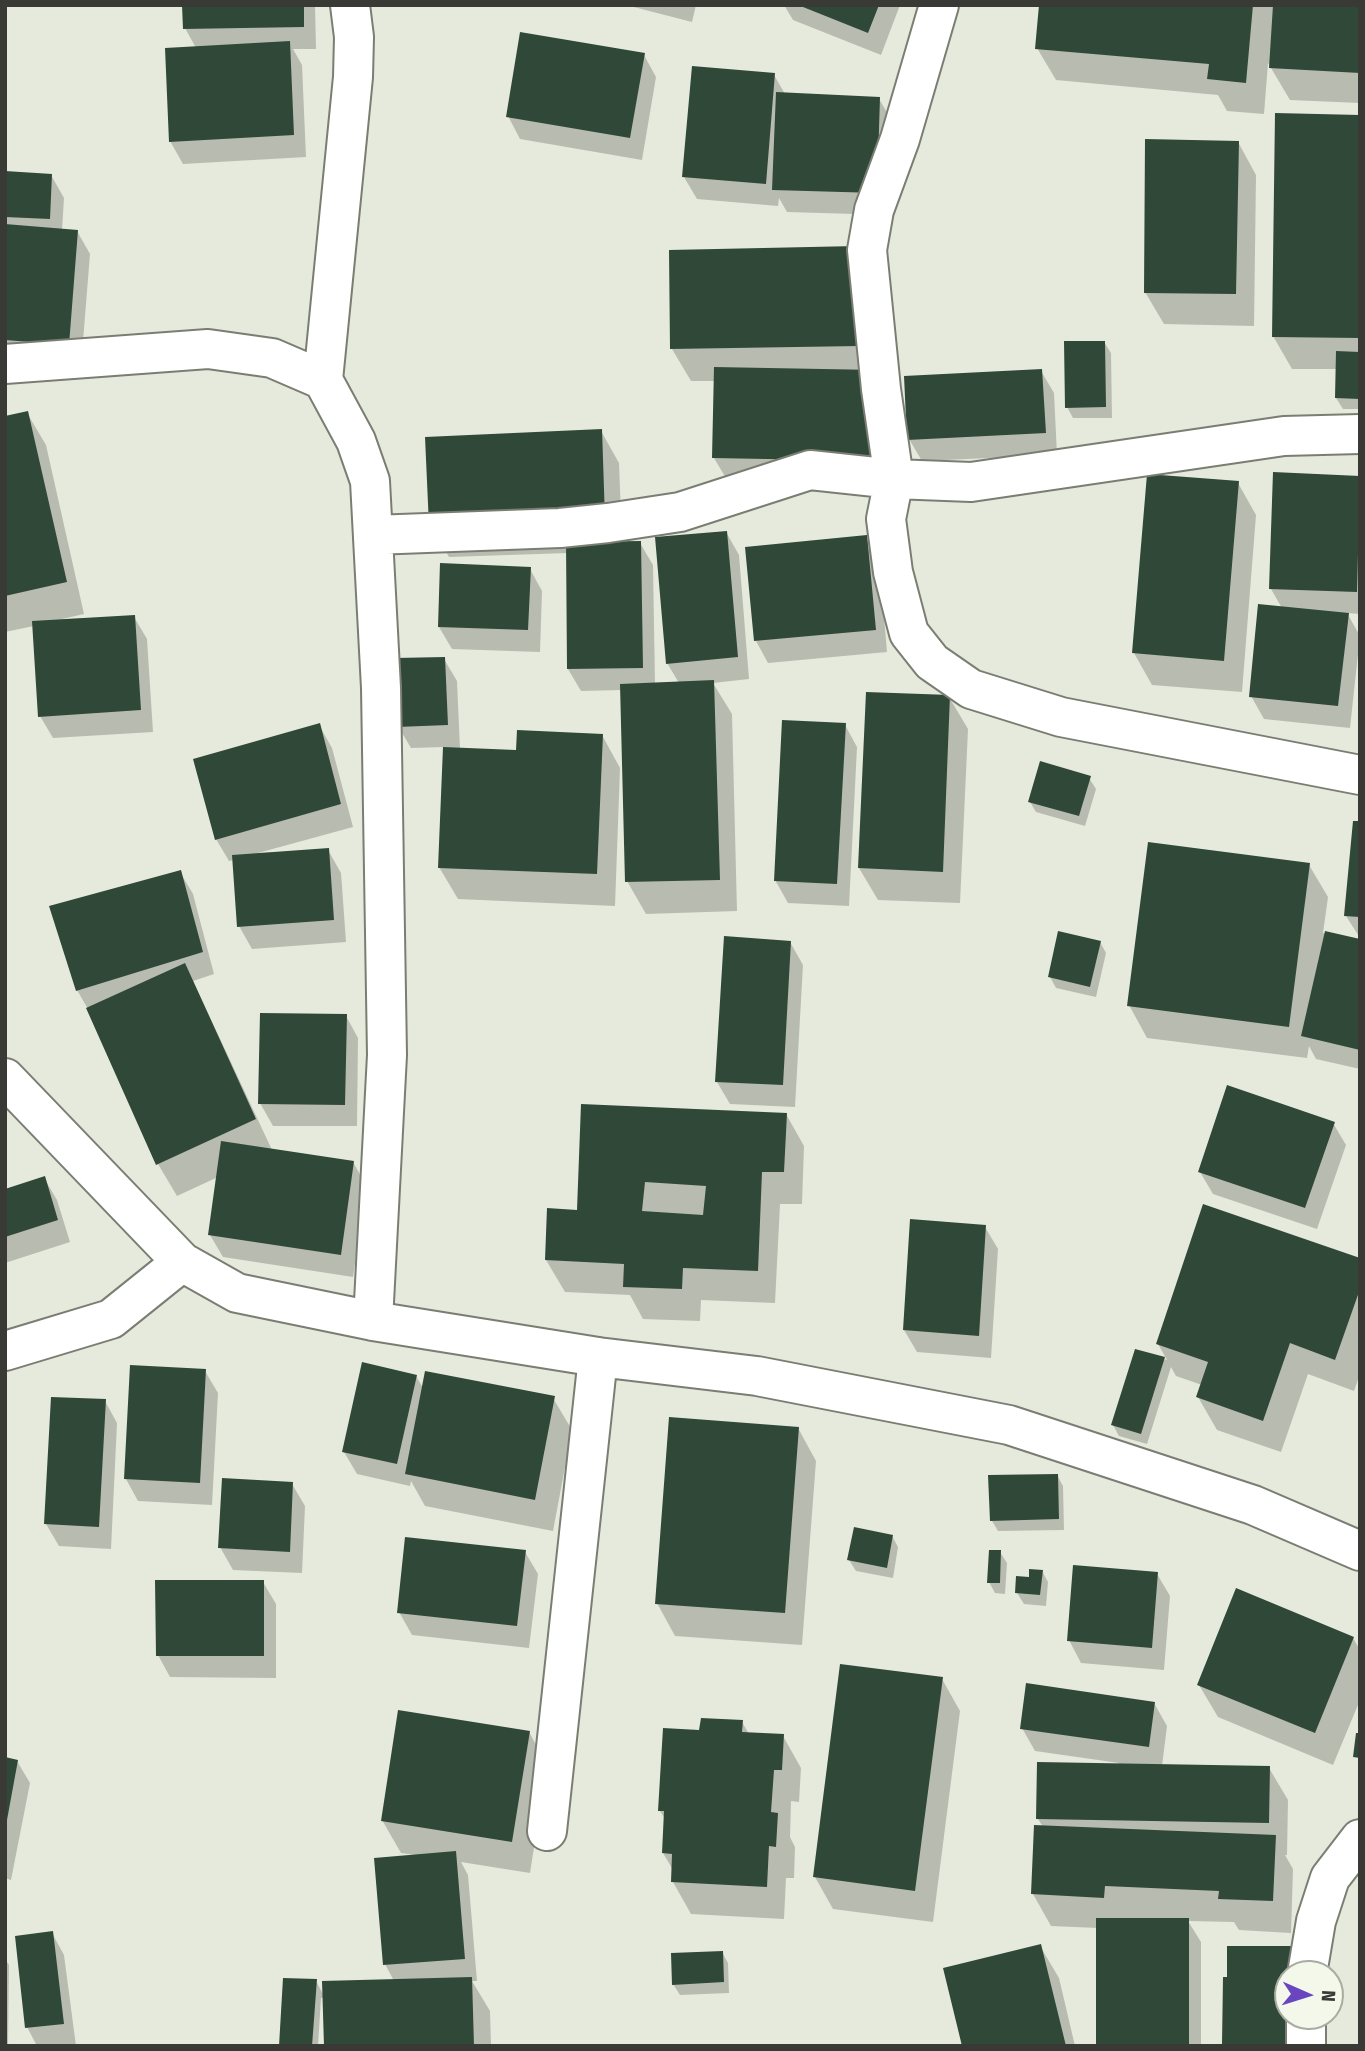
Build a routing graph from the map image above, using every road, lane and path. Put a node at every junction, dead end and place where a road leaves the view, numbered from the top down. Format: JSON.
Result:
{"nodes":[{"id":1,"x":350,"y":5,"type":"edge"},
{"id":2,"x":939,"y":5,"type":"edge"},
{"id":3,"x":5,"y":364,"type":"edge"},
{"id":4,"x":323,"y":380,"type":"junction"},
{"id":5,"x":1360,"y":434,"type":"edge"},
{"id":6,"x":894,"y":479,"type":"junction"},
{"id":7,"x":373,"y":535,"type":"junction"},
{"id":8,"x":1360,"y":775,"type":"edge"},
{"id":9,"x":5,"y":1078,"type":"edge"},
{"id":10,"x":182,"y":1262,"type":"junction"},
{"id":11,"x":373,"y":1321,"type":"junction"},
{"id":12,"x":5,"y":1350,"type":"edge"},
{"id":13,"x":598,"y":1357,"type":"junction"},
{"id":14,"x":1360,"y":1551,"type":"edge"},
{"id":15,"x":547,"y":1831,"type":"dead end"},
{"id":16,"x":1360,"y":1839,"type":"edge"},
{"id":17,"x":1309,"y":1960,"type":"edge"}],
"edges":[{"from":1,"to":4,"type":"street"},
{"from":2,"to":6,"type":"street"},
{"from":3,"to":4,"type":"street"},
{"from":4,"to":7,"type":"street"},
{"from":5,"to":6,"type":"street"},
{"from":6,"to":7,"type":"street"},
{"from":6,"to":8,"type":"street"},
{"from":7,"to":11,"type":"street"},
{"from":9,"to":10,"type":"street"},
{"from":10,"to":11,"type":"street"},
{"from":10,"to":12,"type":"street"},
{"from":11,"to":13,"type":"street"},
{"from":13,"to":14,"type":"street"},
{"from":13,"to":15,"type":"street"},
{"from":16,"to":17,"type":"street"}]}
